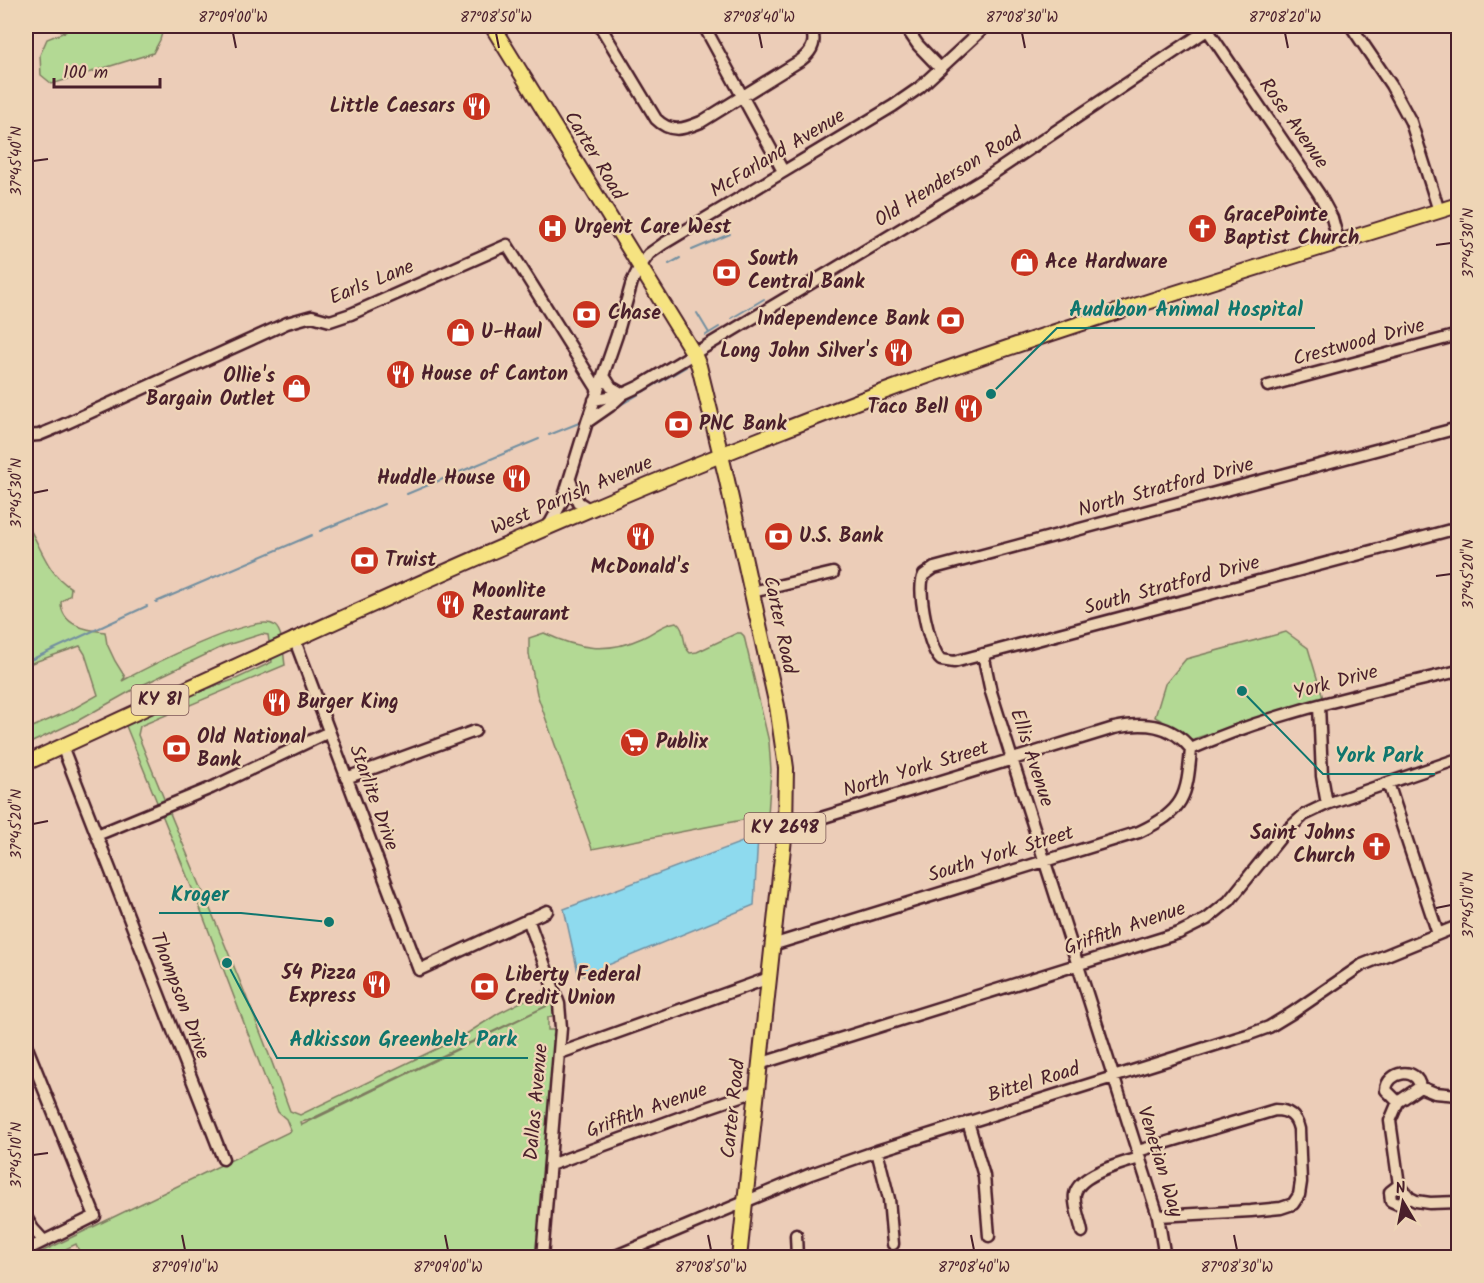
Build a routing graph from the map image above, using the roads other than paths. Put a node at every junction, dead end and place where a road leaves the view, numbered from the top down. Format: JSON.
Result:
{"nodes":[{"id":1,"x":492,"y":26,"type":"edge"},
{"id":2,"x":600,"y":26,"type":"edge"},
{"id":3,"x":704,"y":26,"type":"edge"},
{"id":4,"x":811,"y":26,"type":"edge"},
{"id":5,"x":905,"y":26,"type":"edge"},
{"id":6,"x":986,"y":26,"type":"edge"},
{"id":7,"x":1351,"y":26,"type":"edge"},
{"id":8,"x":1210,"y":27,"type":"edge"},
{"id":9,"x":940,"y":68,"type":"junction"},
{"id":10,"x":742,"y":98,"type":"junction"},
{"id":11,"x":783,"y":171,"type":"junction"},
{"id":12,"x":1458,"y":205,"type":"edge"},
{"id":13,"x":1439,"y":212,"type":"junction"},
{"id":14,"x":1339,"y":243,"type":"junction"},
{"id":15,"x":639,"y":267,"type":"junction"},
{"id":16,"x":1458,"y":335,"type":"edge"},
{"id":17,"x":694,"y":354,"type":"junction"},
{"id":18,"x":604,"y":376,"type":"junction"},
{"id":19,"x":1268,"y":386,"type":"dead end"},
{"id":20,"x":622,"y":394,"type":"junction"},
{"id":21,"x":596,"y":395,"type":"junction"},
{"id":22,"x":586,"y":422,"type":"junction"},
{"id":23,"x":1458,"y":428,"type":"edge"},
{"id":24,"x":26,"y":436,"type":"edge"},
{"id":25,"x":720,"y":454,"type":"junction"},
{"id":26,"x":570,"y":480,"type":"junction"},
{"id":27,"x":590,"y":509,"type":"junction"},
{"id":28,"x":573,"y":516,"type":"junction"},
{"id":29,"x":548,"y":527,"type":"junction"},
{"id":30,"x":1458,"y":528,"type":"edge"},
{"id":31,"x":833,"y":573,"type":"dead end"},
{"id":32,"x":752,"y":592,"type":"junction"},
{"id":33,"x":925,"y":615,"type":"joint"},
{"id":34,"x":294,"y":638,"type":"junction"},
{"id":35,"x":983,"y":654,"type":"junction"},
{"id":36,"x":1458,"y":671,"type":"edge"},
{"id":37,"x":1319,"y":705,"type":"junction"},
{"id":38,"x":475,"y":731,"type":"dead end"},
{"id":39,"x":329,"y":732,"type":"junction"},
{"id":40,"x":62,"y":746,"type":"junction"},
{"id":41,"x":1191,"y":749,"type":"junction"},
{"id":42,"x":1012,"y":759,"type":"junction"},
{"id":43,"x":1458,"y":759,"type":"edge"},
{"id":44,"x":26,"y":763,"type":"edge"},
{"id":45,"x":346,"y":778,"type":"junction"},
{"id":46,"x":1388,"y":783,"type":"junction"},
{"id":47,"x":1326,"y":804,"type":"junction"},
{"id":48,"x":785,"y":829,"type":"junction"},
{"id":49,"x":97,"y":835,"type":"junction"},
{"id":50,"x":1044,"y":862,"type":"junction"},
{"id":51,"x":547,"y":910,"type":"dead end"},
{"id":52,"x":528,"y":919,"type":"junction"},
{"id":53,"x":1458,"y":926,"type":"edge"},
{"id":54,"x":1438,"y":934,"type":"junction"},
{"id":55,"x":772,"y":945,"type":"junction"},
{"id":56,"x":1076,"y":965,"type":"junction"},
{"id":57,"x":769,"y":978,"type":"junction"},
{"id":58,"x":26,"y":1045,"type":"edge"},
{"id":59,"x":560,"y":1053,"type":"junction"},
{"id":60,"x":759,"y":1064,"type":"junction"},
{"id":61,"x":1114,"y":1077,"type":"junction"},
{"id":62,"x":1420,"y":1087,"type":"junction"},
{"id":63,"x":756,"y":1091,"type":"junction"},
{"id":64,"x":1458,"y":1095,"type":"edge"},
{"id":65,"x":1398,"y":1102,"type":"junction"},
{"id":66,"x":968,"y":1122,"type":"junction"},
{"id":67,"x":877,"y":1151,"type":"junction"},
{"id":68,"x":1139,"y":1154,"type":"junction"},
{"id":69,"x":223,"y":1159,"type":"dead end"},
{"id":70,"x":550,"y":1165,"type":"junction"},
{"id":71,"x":1399,"y":1185,"type":"junction"},
{"id":72,"x":1410,"y":1198,"type":"junction"},
{"id":73,"x":744,"y":1202,"type":"junction"},
{"id":74,"x":1458,"y":1202,"type":"edge"},
{"id":75,"x":1158,"y":1216,"type":"junction"},
{"id":76,"x":26,"y":1217,"type":"edge"},
{"id":77,"x":1082,"y":1232,"type":"dead end"},
{"id":78,"x":796,"y":1235,"type":"dead end"},
{"id":79,"x":989,"y":1236,"type":"dead end"},
{"id":80,"x":44,"y":1241,"type":"junction"},
{"id":81,"x":893,"y":1244,"type":"dead end"},
{"id":82,"x":26,"y":1250,"type":"edge"},
{"id":83,"x":542,"y":1257,"type":"edge"},
{"id":84,"x":611,"y":1257,"type":"edge"},
{"id":85,"x":739,"y":1257,"type":"edge"},
{"id":86,"x":797,"y":1257,"type":"edge"},
{"id":87,"x":1166,"y":1257,"type":"edge"}],
"edges":[{"from":1,"to":15,"type":"main road","name":"Carter Road"},
{"from":2,"to":10,"type":"street"},
{"from":3,"to":10,"type":"street"},
{"from":4,"to":10,"type":"street"},
{"from":5,"to":9,"type":"street"},
{"from":6,"to":9,"type":"street","name":"McFarland Avenue"},
{"from":7,"to":13,"type":"street"},
{"from":8,"to":14,"type":"street","name":"Rose Avenue"},
{"from":8,"to":17,"type":"street","name":"Old Henderson Road"},
{"from":9,"to":11,"type":"street","name":"McFarland Avenue"},
{"from":10,"to":11,"type":"street"},
{"from":11,"to":15,"type":"street","name":"McFarland Avenue"},
{"from":12,"to":13,"type":"main road","name":"West Parrish Avenue","number":"KY 81"},
{"from":13,"to":14,"type":"main road","name":"West Parrish Avenue","number":"KY 81"},
{"from":14,"to":25,"type":"main road","name":"West Parrish Avenue","number":"KY 81"},
{"from":15,"to":17,"type":"main road","name":"Carter Road"},
{"from":15,"to":18,"type":"street","name":"McFarland Avenue"},
{"from":16,"to":19,"type":"street","name":"Crestwood Drive"},
{"from":17,"to":20,"type":"street","name":"Old Henderson Road"},
{"from":17,"to":25,"type":"main road","name":"Carter Road"},
{"from":18,"to":20,"type":"street"},
{"from":18,"to":21,"type":"street","name":"McFarland Avenue"},
{"from":20,"to":21,"type":"street","name":"Old Henderson Road"},
{"from":20,"to":22,"type":"street"},
{"from":21,"to":22,"type":"street"},
{"from":21,"to":24,"type":"street","name":"Earls Lane"},
{"from":22,"to":26,"type":"street"},
{"from":23,"to":33,"type":"street","name":"North Stratford Drive"},
{"from":25,"to":27,"type":"main road","name":"West Parrish Avenue","number":"KY 81"},
{"from":25,"to":32,"type":"main road","name":"Carter Road","number":"KY 2698"},
{"from":26,"to":27,"type":"street"},
{"from":26,"to":28,"type":"street"},
{"from":26,"to":29,"type":"street"},
{"from":27,"to":28,"type":"main road","name":"West Parrish Avenue","number":"KY 81"},
{"from":28,"to":29,"type":"main road","name":"West Parrish Avenue","number":"KY 81"},
{"from":29,"to":34,"type":"main road","name":"West Parrish Avenue","number":"KY 81"},
{"from":30,"to":35,"type":"street","name":"South Stratford Drive"},
{"from":31,"to":32,"type":"street"},
{"from":32,"to":48,"type":"main road","name":"Carter Road","number":"KY 2698"},
{"from":33,"to":35,"type":"street","name":"South Stratford Drive"},
{"from":34,"to":39,"type":"street","name":"Starlite Drive"},
{"from":34,"to":40,"type":"main road","name":"West Parrish Avenue","number":"KY 81"},
{"from":35,"to":42,"type":"street","name":"Ellis Avenue"},
{"from":36,"to":37,"type":"street","name":"York Drive"},
{"from":37,"to":41,"type":"street","name":"York Drive"},
{"from":37,"to":47,"type":"street"},
{"from":38,"to":45,"type":"street"},
{"from":39,"to":45,"type":"street","name":"Starlite Drive"},
{"from":39,"to":49,"type":"street"},
{"from":40,"to":44,"type":"main road","name":"West Parrish Avenue","number":"KY 81"},
{"from":40,"to":49,"type":"street","name":"Thompson Drive"},
{"from":41,"to":42,"type":"street","name":"North York Street"},
{"from":41,"to":50,"type":"street","name":"South York Street"},
{"from":42,"to":48,"type":"street","name":"North York Street"},
{"from":42,"to":50,"type":"street","name":"Ellis Avenue"},
{"from":43,"to":46,"type":"street","name":"Griffith Avenue"},
{"from":45,"to":52,"type":"street","name":"Starlite Drive"},
{"from":46,"to":47,"type":"street","name":"Griffith Avenue"},
{"from":46,"to":54,"type":"street"},
{"from":47,"to":56,"type":"street","name":"Griffith Avenue"},
{"from":48,"to":55,"type":"main road","name":"Carter Road","number":"KY 2698"},
{"from":49,"to":69,"type":"street","name":"Thompson Drive"},
{"from":50,"to":55,"type":"street","name":"South York Street"},
{"from":50,"to":56,"type":"street","name":"Ellis Avenue"},
{"from":51,"to":52,"type":"street"},
{"from":52,"to":59,"type":"street","name":"Dallas Avenue"},
{"from":53,"to":54,"type":"street","name":"Bittel Road"},
{"from":54,"to":61,"type":"street","name":"Bittel Road"},
{"from":55,"to":57,"type":"main road","name":"Carter Road","number":"KY 2698"},
{"from":56,"to":60,"type":"street","name":"Griffith Avenue"},
{"from":56,"to":61,"type":"street","name":"Ellis Avenue"},
{"from":57,"to":59,"type":"street"},
{"from":57,"to":60,"type":"main road","name":"Carter Road","number":"KY 2698"},
{"from":58,"to":80,"type":"street"},
{"from":59,"to":70,"type":"street","name":"Dallas Avenue"},
{"from":60,"to":63,"type":"main road","name":"Carter Road","number":"KY 2698"},
{"from":61,"to":66,"type":"street","name":"Bittel Road"},
{"from":61,"to":68,"type":"street","name":"Venetian Way"},
{"from":62,"to":64,"type":"street"},
{"from":62,"to":65,"type":"street"},
{"from":62,"to":65,"type":"street"},
{"from":63,"to":70,"type":"street","name":"Griffith Avenue"},
{"from":63,"to":73,"type":"main road","name":"Carter Road","number":"KY 2698"},
{"from":65,"to":71,"type":"street"},
{"from":66,"to":67,"type":"street","name":"Bittel Road"},
{"from":66,"to":79,"type":"street"},
{"from":67,"to":73,"type":"street","name":"Bittel Road"},
{"from":67,"to":81,"type":"street"},
{"from":68,"to":75,"type":"street","name":"Venetian Way"},
{"from":68,"to":75,"type":"street"},
{"from":68,"to":77,"type":"street"},
{"from":70,"to":83,"type":"street","name":"Dallas Avenue"},
{"from":71,"to":72,"type":"street"},
{"from":71,"to":72,"type":"street"},
{"from":72,"to":74,"type":"street"},
{"from":73,"to":84,"type":"street","name":"Bittel Road"},
{"from":73,"to":85,"type":"main road","name":"Carter Road","number":"KY 2698"},
{"from":75,"to":87,"type":"street","name":"Venetian Way"},
{"from":76,"to":80,"type":"street"},
{"from":78,"to":86,"type":"street"},
{"from":80,"to":82,"type":"street"}]}
